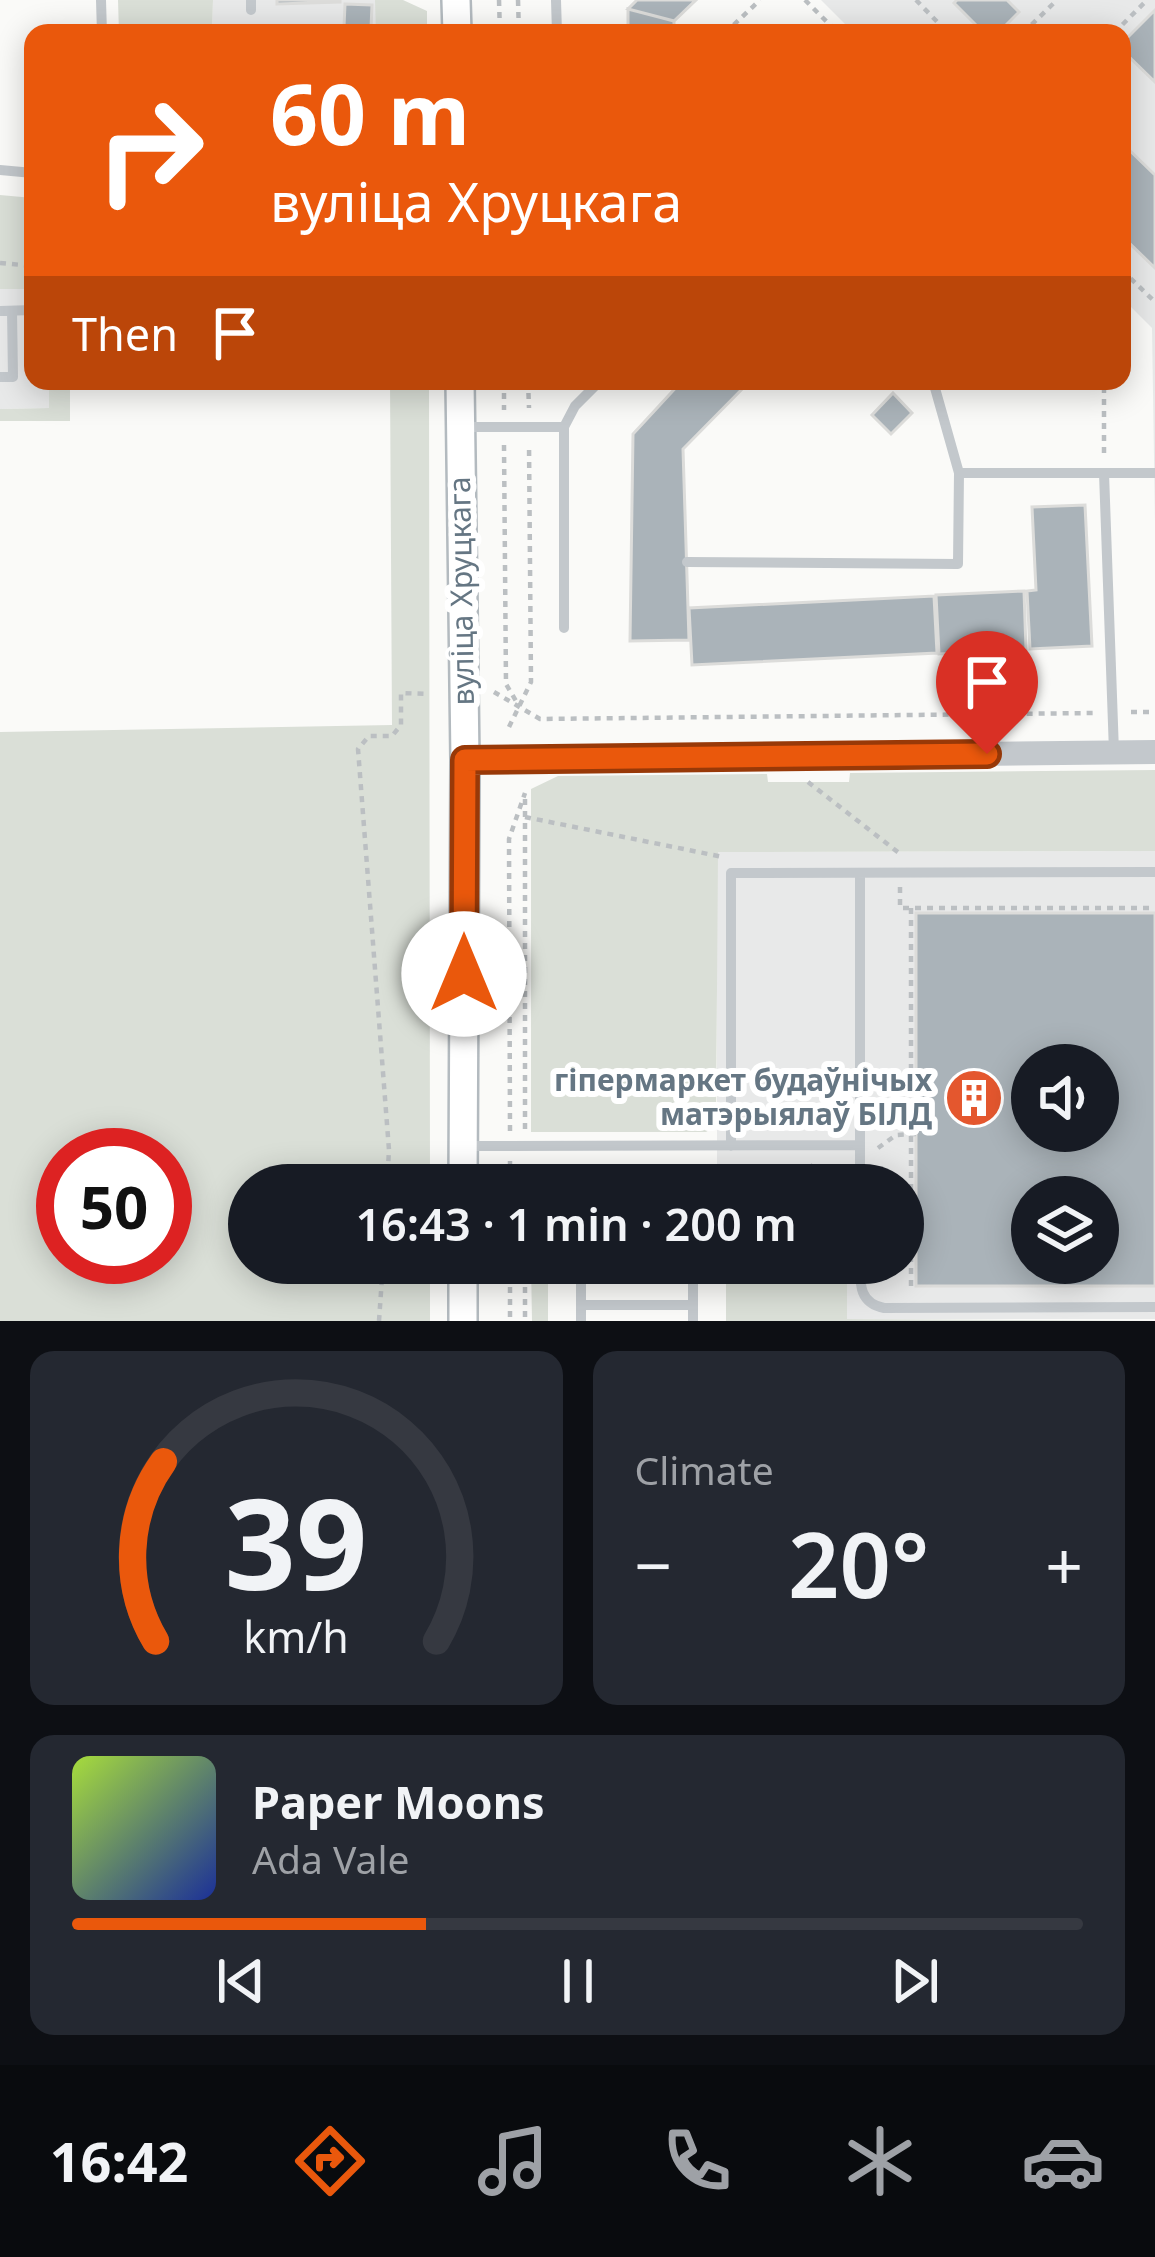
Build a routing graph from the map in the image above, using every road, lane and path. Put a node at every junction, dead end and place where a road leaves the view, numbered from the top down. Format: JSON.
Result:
{"nodes":[{"id":1,"x":760,"y":0,"type":"edge"},
{"id":2,"x":805,"y":0,"type":"edge"},
{"id":3,"x":916,"y":0,"type":"edge"},
{"id":4,"x":1057,"y":0,"type":"edge"},
{"id":5,"x":1147,"y":0,"type":"edge"},
{"id":6,"x":735,"y":24,"type":"edge"},
{"id":7,"x":829,"y":24,"type":"edge"},
{"id":8,"x":939,"y":24,"type":"edge"},
{"id":9,"x":1032,"y":24,"type":"edge"},
{"id":10,"x":1123,"y":24,"type":"edge"},
{"id":11,"x":1131,"y":279,"type":"edge"},
{"id":12,"x":1155,"y":302,"type":"edge"},
{"id":13,"x":6,"y":311,"type":"edge"},
{"id":14,"x":0,"y":377,"type":"edge"},
{"id":15,"x":460,"y":390,"type":"edge"},
{"id":16,"x":504,"y":390,"type":"edge"},
{"id":17,"x":528,"y":390,"type":"edge"},
{"id":18,"x":591,"y":390,"type":"edge"},
{"id":19,"x":935,"y":390,"type":"edge"},
{"id":20,"x":1104,"y":390,"type":"edge"},
{"id":21,"x":504,"y":426,"type":"junction"},
{"id":22,"x":530,"y":426,"type":"junction"},
{"id":23,"x":460,"y":427,"type":"junction"},
{"id":24,"x":564,"y":427,"type":"junction"},
{"id":25,"x":959,"y":473,"type":"junction"},
{"id":26,"x":1104,"y":473,"type":"junction"},
{"id":27,"x":1155,"y":473,"type":"edge"},
{"id":28,"x":687,"y":562,"type":"dead end"},
{"id":29,"x":564,"y":628,"type":"dead end"},
{"id":30,"x":494,"y":692,"type":"dead end"},
{"id":31,"x":429,"y":694,"type":"dead end"},
{"id":32,"x":518,"y":706,"type":"junction"},
{"id":33,"x":1112,"y":712,"type":"junction"},
{"id":34,"x":1155,"y":712,"type":"edge"},
{"id":35,"x":508,"y":727,"type":"dead end"},
{"id":36,"x":1114,"y":752,"type":"junction"},
{"id":37,"x":1155,"y":752,"type":"edge"},
{"id":38,"x":774,"y":756,"type":"junction"},
{"id":39,"x":465,"y":760,"type":"junction"},
{"id":40,"x":525,"y":817,"type":"junction"},
{"id":41,"x":877,"y":856,"type":"dead end"},
{"id":42,"x":743,"y":857,"type":"dead end"},
{"id":43,"x":1155,"y":872,"type":"edge"},
{"id":44,"x":860,"y":873,"type":"junction"},
{"id":45,"x":900,"y":908,"type":"dead end"},
{"id":46,"x":911,"y":908,"type":"junction"},
{"id":47,"x":1155,"y":908,"type":"edge"},
{"id":48,"x":860,"y":1145,"type":"junction"},
{"id":49,"x":463,"y":1146,"type":"junction"},
{"id":50,"x":510,"y":1146,"type":"junction"},
{"id":51,"x":525,"y":1146,"type":"junction"},
{"id":52,"x":731,"y":1146,"type":"junction"},
{"id":53,"x":388,"y":1164,"type":"edge"},
{"id":54,"x":463,"y":1164,"type":"edge"},
{"id":55,"x":510,"y":1164,"type":"edge"},
{"id":56,"x":525,"y":1164,"type":"edge"},
{"id":57,"x":860,"y":1164,"type":"edge"},
{"id":58,"x":381,"y":1284,"type":"edge"},
{"id":59,"x":463,"y":1284,"type":"edge"},
{"id":60,"x":510,"y":1284,"type":"edge"},
{"id":61,"x":525,"y":1284,"type":"edge"},
{"id":62,"x":581,"y":1284,"type":"edge"},
{"id":63,"x":693,"y":1284,"type":"edge"},
{"id":64,"x":861,"y":1284,"type":"edge"},
{"id":65,"x":911,"y":1291,"type":"dead end"},
{"id":66,"x":581,"y":1305,"type":"junction"},
{"id":67,"x":693,"y":1305,"type":"junction"},
{"id":68,"x":1155,"y":1307,"type":"edge"},
{"id":69,"x":379,"y":1321,"type":"edge"},
{"id":70,"x":463,"y":1321,"type":"edge"},
{"id":71,"x":510,"y":1321,"type":"edge"},
{"id":72,"x":525,"y":1321,"type":"edge"},
{"id":73,"x":581,"y":1321,"type":"edge"},
{"id":74,"x":693,"y":1321,"type":"edge"}],
"edges":[{"from":1,"to":6,"type":"path"},
{"from":2,"to":7,"type":"path"},
{"from":3,"to":8,"type":"path"},
{"from":4,"to":9,"type":"path"},
{"from":5,"to":10,"type":"path"},
{"from":11,"to":12,"type":"path"},
{"from":13,"to":14,"type":"lane"},
{"from":15,"to":23,"type":"main road","name":"вуліца Хруцкага"},
{"from":16,"to":21,"type":"path"},
{"from":17,"to":22,"type":"path"},
{"from":18,"to":24,"type":"lane"},
{"from":19,"to":25,"type":"lane"},
{"from":20,"to":26,"type":"path"},
{"from":21,"to":22,"type":"lane"},
{"from":21,"to":23,"type":"lane"},
{"from":21,"to":32,"type":"path"},
{"from":22,"to":24,"type":"lane"},
{"from":22,"to":32,"type":"path"},
{"from":23,"to":39,"type":"main road","name":"вуліца Хруцкага"},
{"from":24,"to":29,"type":"lane"},
{"from":25,"to":26,"type":"lane"},
{"from":25,"to":28,"type":"lane"},
{"from":26,"to":27,"type":"lane"},
{"from":26,"to":33,"type":"lane"},
{"from":30,"to":32,"type":"path"},
{"from":31,"to":53,"type":"path"},
{"from":32,"to":33,"type":"path"},
{"from":32,"to":35,"type":"path"},
{"from":33,"to":34,"type":"path"},
{"from":33,"to":36,"type":"lane"},
{"from":36,"to":37,"type":"street"},
{"from":36,"to":38,"type":"street"},
{"from":38,"to":39,"type":"street"},
{"from":38,"to":41,"type":"path"},
{"from":39,"to":49,"type":"main road","name":"вуліца Хруцкага"},
{"from":40,"to":42,"type":"path"},
{"from":40,"to":50,"type":"path"},
{"from":40,"to":51,"type":"path"},
{"from":43,"to":44,"type":"lane"},
{"from":44,"to":48,"type":"lane"},
{"from":44,"to":52,"type":"lane"},
{"from":45,"to":46,"type":"path"},
{"from":46,"to":47,"type":"path"},
{"from":46,"to":65,"type":"path"},
{"from":48,"to":52,"type":"lane"},
{"from":48,"to":57,"type":"lane"},
{"from":49,"to":50,"type":"lane"},
{"from":49,"to":54,"type":"main road","name":"вуліца Хруцкага"},
{"from":50,"to":51,"type":"lane"},
{"from":50,"to":55,"type":"path"},
{"from":51,"to":52,"type":"lane"},
{"from":51,"to":56,"type":"path"},
{"from":58,"to":69,"type":"path"},
{"from":59,"to":70,"type":"main road"},
{"from":60,"to":71,"type":"path"},
{"from":61,"to":72,"type":"path"},
{"from":62,"to":66,"type":"lane"},
{"from":63,"to":67,"type":"lane"},
{"from":64,"to":68,"type":"lane"},
{"from":66,"to":67,"type":"lane"},
{"from":66,"to":73,"type":"lane"},
{"from":67,"to":74,"type":"lane"}]}
